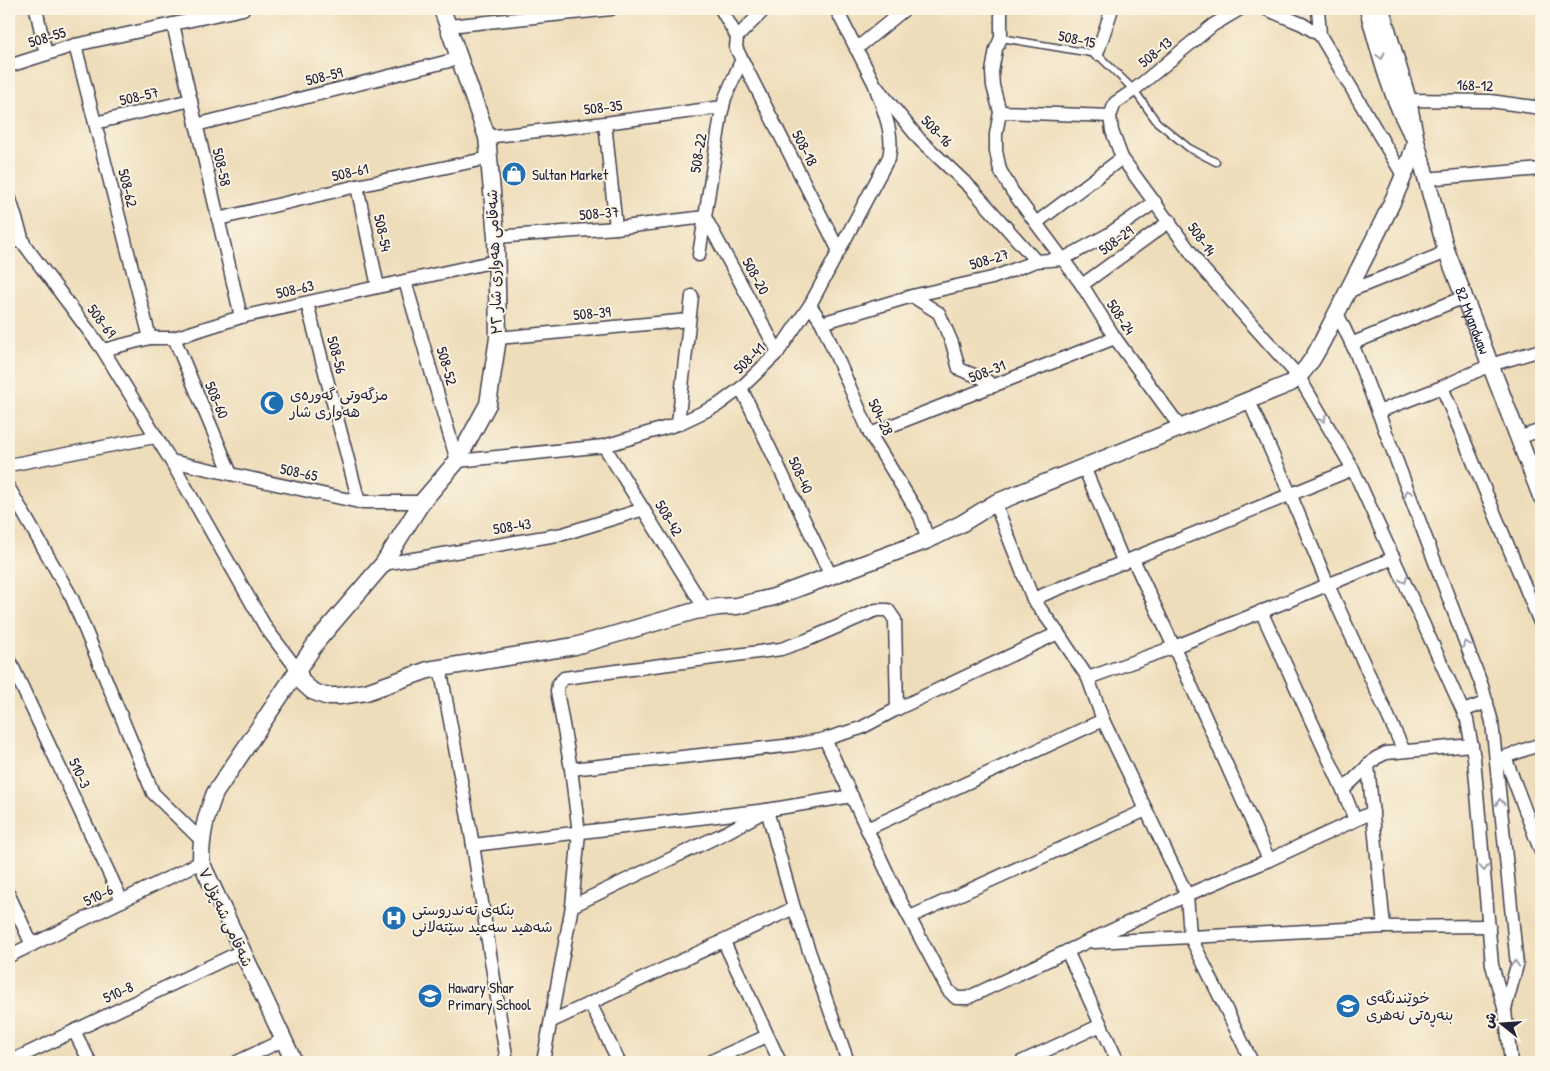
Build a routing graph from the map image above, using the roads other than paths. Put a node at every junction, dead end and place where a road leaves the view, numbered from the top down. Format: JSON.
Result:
{"nodes":[{"id":1,"x":36,"y":9,"type":"edge"},
{"id":2,"x":243,"y":9,"type":"edge"},
{"id":3,"x":442,"y":9,"type":"edge"},
{"id":4,"x":603,"y":9,"type":"edge"},
{"id":5,"x":721,"y":9,"type":"edge"},
{"id":6,"x":765,"y":9,"type":"edge"},
{"id":7,"x":836,"y":9,"type":"edge"},
{"id":8,"x":905,"y":9,"type":"edge"},
{"id":9,"x":1001,"y":9,"type":"edge"},
{"id":10,"x":1112,"y":9,"type":"edge"},
{"id":11,"x":1240,"y":9,"type":"edge"},
{"id":12,"x":1266,"y":9,"type":"edge"},
{"id":13,"x":1318,"y":9,"type":"edge"},
{"id":14,"x":1368,"y":9,"type":"edge"},
{"id":15,"x":1381,"y":9,"type":"edge"},
{"id":16,"x":503,"y":15,"type":"edge"},
{"id":17,"x":173,"y":24,"type":"junction"},
{"id":18,"x":449,"y":26,"type":"junction"},
{"id":19,"x":1320,"y":35,"type":"junction"},
{"id":20,"x":737,"y":37,"type":"junction"},
{"id":21,"x":1001,"y":38,"type":"junction"},
{"id":22,"x":75,"y":45,"type":"junction"},
{"id":23,"x":856,"y":49,"type":"junction"},
{"id":24,"x":46,"y":54,"type":"junction"},
{"id":25,"x":1097,"y":54,"type":"junction"},
{"id":26,"x":461,"y":58,"type":"junction"},
{"id":27,"x":742,"y":59,"type":"junction"},
{"id":28,"x":9,"y":66,"type":"edge"},
{"id":29,"x":875,"y":85,"type":"junction"},
{"id":30,"x":1134,"y":90,"type":"junction"},
{"id":31,"x":191,"y":100,"type":"junction"},
{"id":32,"x":1408,"y":100,"type":"junction"},
{"id":33,"x":723,"y":107,"type":"junction"},
{"id":34,"x":1541,"y":108,"type":"edge"},
{"id":35,"x":1000,"y":112,"type":"junction"},
{"id":36,"x":1110,"y":116,"type":"junction"},
{"id":37,"x":95,"y":123,"type":"junction"},
{"id":38,"x":605,"y":124,"type":"junction"},
{"id":39,"x":196,"y":125,"type":"junction"},
{"id":40,"x":487,"y":137,"type":"junction"},
{"id":41,"x":1416,"y":141,"type":"junction"},
{"id":42,"x":489,"y":158,"type":"junction"},
{"id":43,"x":1122,"y":158,"type":"junction"},
{"id":44,"x":1216,"y":162,"type":"dead end"},
{"id":45,"x":1541,"y":169,"type":"edge"},
{"id":46,"x":1404,"y":177,"type":"junction"},
{"id":47,"x":1425,"y":179,"type":"junction"},
{"id":48,"x":357,"y":186,"type":"junction"},
{"id":49,"x":9,"y":196,"type":"edge"},
{"id":50,"x":1155,"y":202,"type":"junction"},
{"id":51,"x":705,"y":217,"type":"junction"},
{"id":52,"x":218,"y":219,"type":"junction"},
{"id":53,"x":1170,"y":221,"type":"junction"},
{"id":54,"x":1036,"y":223,"type":"junction"},
{"id":55,"x":616,"y":228,"type":"junction"},
{"id":56,"x":9,"y":237,"type":"edge"},
{"id":57,"x":496,"y":238,"type":"junction"},
{"id":58,"x":24,"y":244,"type":"junction"},
{"id":59,"x":1446,"y":250,"type":"junction"},
{"id":60,"x":840,"y":251,"type":"junction"},
{"id":61,"x":699,"y":255,"type":"dead end"},
{"id":62,"x":1063,"y":260,"type":"junction"},
{"id":63,"x":496,"y":261,"type":"junction"},
{"id":64,"x":1036,"y":261,"type":"junction"},
{"id":65,"x":405,"y":281,"type":"junction"},
{"id":66,"x":1082,"y":285,"type":"junction"},
{"id":67,"x":378,"y":287,"type":"junction"},
{"id":68,"x":1347,"y":294,"type":"junction"},
{"id":69,"x":692,"y":296,"type":"dead end"},
{"id":70,"x":912,"y":296,"type":"junction"},
{"id":71,"x":1464,"y":296,"type":"junction"},
{"id":72,"x":307,"y":303,"type":"junction"},
{"id":73,"x":810,"y":305,"type":"junction"},
{"id":74,"x":1337,"y":314,"type":"junction"},
{"id":75,"x":241,"y":317,"type":"junction"},
{"id":76,"x":689,"y":320,"type":"junction"},
{"id":77,"x":822,"y":323,"type":"junction"},
{"id":78,"x":150,"y":338,"type":"junction"},
{"id":79,"x":174,"y":338,"type":"junction"},
{"id":80,"x":498,"y":338,"type":"junction"},
{"id":81,"x":1115,"y":338,"type":"junction"},
{"id":82,"x":1351,"y":344,"type":"junction"},
{"id":83,"x":103,"y":350,"type":"junction"},
{"id":84,"x":1541,"y":350,"type":"edge"},
{"id":85,"x":778,"y":352,"type":"junction"},
{"id":86,"x":1490,"y":365,"type":"junction"},
{"id":87,"x":1299,"y":377,"type":"junction"},
{"id":88,"x":994,"y":386,"type":"junction"},
{"id":89,"x":1442,"y":387,"type":"junction"},
{"id":90,"x":741,"y":388,"type":"junction"},
{"id":91,"x":1249,"y":401,"type":"junction"},
{"id":92,"x":1378,"y":412,"type":"junction"},
{"id":93,"x":678,"y":424,"type":"junction"},
{"id":94,"x":1181,"y":428,"type":"junction"},
{"id":95,"x":1541,"y":430,"type":"edge"},
{"id":96,"x":870,"y":434,"type":"junction"},
{"id":97,"x":155,"y":437,"type":"junction"},
{"id":98,"x":1518,"y":438,"type":"junction"},
{"id":99,"x":604,"y":446,"type":"junction"},
{"id":100,"x":171,"y":461,"type":"junction"},
{"id":101,"x":457,"y":461,"type":"junction"},
{"id":102,"x":9,"y":465,"type":"edge"},
{"id":103,"x":1084,"y":467,"type":"junction"},
{"id":104,"x":1353,"y":469,"type":"junction"},
{"id":105,"x":231,"y":474,"type":"junction"},
{"id":106,"x":9,"y":488,"type":"edge"},
{"id":107,"x":1291,"y":496,"type":"junction"},
{"id":108,"x":1541,"y":496,"type":"edge"},
{"id":109,"x":359,"y":502,"type":"junction"},
{"id":110,"x":422,"y":502,"type":"junction"},
{"id":111,"x":995,"y":503,"type":"junction"},
{"id":112,"x":644,"y":509,"type":"junction"},
{"id":113,"x":928,"y":540,"type":"junction"},
{"id":114,"x":1394,"y":558,"type":"junction"},
{"id":115,"x":1128,"y":561,"type":"junction"},
{"id":116,"x":384,"y":564,"type":"junction"},
{"id":117,"x":831,"y":576,"type":"junction"},
{"id":118,"x":1328,"y":585,"type":"junction"},
{"id":119,"x":1033,"y":599,"type":"junction"},
{"id":120,"x":705,"y":609,"type":"junction"},
{"id":121,"x":1260,"y":611,"type":"junction"},
{"id":122,"x":1541,"y":625,"type":"edge"},
{"id":123,"x":1058,"y":633,"type":"junction"},
{"id":124,"x":1174,"y":646,"type":"junction"},
{"id":125,"x":9,"y":659,"type":"edge"},
{"id":126,"x":440,"y":667,"type":"junction"},
{"id":127,"x":297,"y":669,"type":"junction"},
{"id":128,"x":12,"y":676,"type":"edge"},
{"id":129,"x":1088,"y":678,"type":"junction"},
{"id":130,"x":1487,"y":702,"type":"junction"},
{"id":131,"x":897,"y":709,"type":"junction"},
{"id":132,"x":1463,"y":711,"type":"junction"},
{"id":133,"x":1103,"y":720,"type":"junction"},
{"id":134,"x":825,"y":738,"type":"junction"},
{"id":135,"x":1541,"y":744,"type":"edge"},
{"id":136,"x":1472,"y":745,"type":"junction"},
{"id":137,"x":1404,"y":751,"type":"junction"},
{"id":138,"x":1501,"y":759,"type":"junction"},
{"id":139,"x":1368,"y":765,"type":"junction"},
{"id":140,"x":571,"y":769,"type":"junction"},
{"id":141,"x":1343,"y":790,"type":"junction"},
{"id":142,"x":852,"y":796,"type":"junction"},
{"id":143,"x":767,"y":810,"type":"junction"},
{"id":144,"x":1146,"y":810,"type":"junction"},
{"id":145,"x":1373,"y":812,"type":"junction"},
{"id":146,"x":1355,"y":820,"type":"junction"},
{"id":147,"x":867,"y":829,"type":"junction"},
{"id":148,"x":579,"y":832,"type":"junction"},
{"id":149,"x":201,"y":840,"type":"junction"},
{"id":150,"x":472,"y":845,"type":"junction"},
{"id":151,"x":1541,"y":852,"type":"edge"},
{"id":152,"x":1269,"y":860,"type":"junction"},
{"id":153,"x":201,"y":862,"type":"junction"},
{"id":154,"x":9,"y":895,"type":"edge"},
{"id":155,"x":1187,"y":895,"type":"junction"},
{"id":156,"x":122,"y":901,"type":"junction"},
{"id":157,"x":572,"y":906,"type":"junction"},
{"id":158,"x":794,"y":908,"type":"junction"},
{"id":159,"x":910,"y":917,"type":"junction"},
{"id":160,"x":1489,"y":926,"type":"junction"},
{"id":161,"x":1384,"y":928,"type":"junction"},
{"id":162,"x":1190,"y":936,"type":"junction"},
{"id":163,"x":723,"y":940,"type":"junction"},
{"id":164,"x":1087,"y":942,"type":"junction"},
{"id":165,"x":32,"y":945,"type":"junction"},
{"id":166,"x":242,"y":951,"type":"junction"},
{"id":167,"x":1067,"y":951,"type":"junction"},
{"id":168,"x":9,"y":956,"type":"edge"},
{"id":169,"x":590,"y":1003,"type":"junction"},
{"id":170,"x":1505,"y":1011,"type":"junction"},
{"id":171,"x":552,"y":1022,"type":"junction"},
{"id":172,"x":1101,"y":1025,"type":"junction"},
{"id":173,"x":74,"y":1031,"type":"junction"},
{"id":174,"x":767,"y":1036,"type":"junction"},
{"id":175,"x":284,"y":1040,"type":"junction"},
{"id":176,"x":9,"y":1062,"type":"edge"},
{"id":177,"x":90,"y":1062,"type":"edge"},
{"id":178,"x":237,"y":1062,"type":"edge"},
{"id":179,"x":294,"y":1062,"type":"edge"},
{"id":180,"x":508,"y":1062,"type":"edge"},
{"id":181,"x":544,"y":1062,"type":"edge"},
{"id":182,"x":619,"y":1062,"type":"edge"},
{"id":183,"x":709,"y":1062,"type":"edge"},
{"id":184,"x":780,"y":1062,"type":"edge"},
{"id":185,"x":848,"y":1062,"type":"edge"},
{"id":186,"x":1021,"y":1062,"type":"edge"},
{"id":187,"x":1118,"y":1062,"type":"edge"},
{"id":188,"x":1252,"y":1062,"type":"edge"},
{"id":189,"x":1511,"y":1062,"type":"edge"}],
"edges":[{"from":1,"to":24,"type":"street"},
{"from":2,"to":17,"type":"street","name":"508-55"},
{"from":3,"to":18,"type":"street","name":"شەقامی هەواری شار ٣٢"},
{"from":4,"to":16,"type":"street"},
{"from":5,"to":20,"type":"street","name":"508-18"},
{"from":6,"to":20,"type":"street"},
{"from":7,"to":23,"type":"street","name":"508-16"},
{"from":8,"to":23,"type":"street"},
{"from":9,"to":21,"type":"street"},
{"from":10,"to":25,"type":"street"},
{"from":11,"to":30,"type":"street","name":"508-13"},
{"from":12,"to":19,"type":"street"},
{"from":13,"to":19,"type":"street"},
{"from":14,"to":41,"type":"street","one_way":true},
{"from":15,"to":32,"type":"street"},
{"from":16,"to":18,"type":"street"},
{"from":17,"to":22,"type":"street","name":"508-55"},
{"from":17,"to":31,"type":"street","name":"508-58"},
{"from":18,"to":26,"type":"street","name":"شەقامی هەواری شار ٣٢"},
{"from":19,"to":46,"type":"street"},
{"from":20,"to":27,"type":"street","name":"508-18"},
{"from":21,"to":25,"type":"lane","name":"508-15"},
{"from":21,"to":35,"type":"street"},
{"from":22,"to":24,"type":"street","name":"508-55"},
{"from":22,"to":37,"type":"street","name":"508-62"},
{"from":23,"to":29,"type":"street","name":"508-16"},
{"from":24,"to":28,"type":"street","name":"508-55"},
{"from":25,"to":30,"type":"lane","name":"508-15"},
{"from":26,"to":39,"type":"street","name":"508-59"},
{"from":26,"to":40,"type":"street","name":"شەقامی هەواری شار ٣٢"},
{"from":27,"to":33,"type":"street","name":"508-22"},
{"from":27,"to":60,"type":"street","name":"508-18"},
{"from":29,"to":60,"type":"street","name":"508-41"},
{"from":29,"to":64,"type":"street","name":"508-16"},
{"from":30,"to":36,"type":"street","name":"508-13"},
{"from":30,"to":44,"type":"lane","name":"508-15"},
{"from":31,"to":37,"type":"street","name":"508-57"},
{"from":31,"to":39,"type":"street","name":"508-58"},
{"from":32,"to":34,"type":"street","name":"168-12"},
{"from":32,"to":41,"type":"street"},
{"from":33,"to":38,"type":"street","name":"508-35"},
{"from":33,"to":51,"type":"street","name":"508-22"},
{"from":35,"to":36,"type":"street"},
{"from":35,"to":54,"type":"street","name":"508-24"},
{"from":36,"to":43,"type":"street","name":"508-14"},
{"from":37,"to":78,"type":"street","name":"508-62"},
{"from":38,"to":40,"type":"street","name":"508-35"},
{"from":38,"to":55,"type":"street"},
{"from":39,"to":52,"type":"street","name":"508-58"},
{"from":40,"to":42,"type":"street","name":"شەقامی هەواری شار ٣٢"},
{"from":41,"to":46,"type":"street"},
{"from":41,"to":47,"type":"street","name":"82 Myandwaw"},
{"from":42,"to":48,"type":"street","name":"508-61"},
{"from":42,"to":57,"type":"street","name":"شەقامی هەواری شار ٣٢"},
{"from":43,"to":50,"type":"street","name":"508-14"},
{"from":43,"to":54,"type":"street"},
{"from":45,"to":47,"type":"street"},
{"from":46,"to":68,"type":"street"},
{"from":47,"to":59,"type":"street","name":"82 Myandwaw"},
{"from":48,"to":52,"type":"street","name":"508-61"},
{"from":48,"to":67,"type":"street","name":"508-54"},
{"from":49,"to":58,"type":"street"},
{"from":50,"to":53,"type":"street","name":"508-14"},
{"from":50,"to":62,"type":"street","name":"508-27"},
{"from":51,"to":55,"type":"street","name":"508-37"},
{"from":51,"to":61,"type":"street","name":"508-22"},
{"from":51,"to":85,"type":"street","name":"508-20"},
{"from":52,"to":75,"type":"street","name":"508-58"},
{"from":53,"to":66,"type":"street","name":"508-29"},
{"from":53,"to":87,"type":"street","name":"508-14"},
{"from":54,"to":62,"type":"street","name":"508-24"},
{"from":55,"to":57,"type":"street","name":"508-37"},
{"from":56,"to":58,"type":"street","name":"508-69"},
{"from":57,"to":63,"type":"street","name":"شەقامی هەواری شار ٣٢"},
{"from":58,"to":83,"type":"street","name":"508-69"},
{"from":59,"to":68,"type":"street"},
{"from":59,"to":71,"type":"street","name":"82 Myandwaw"},
{"from":60,"to":73,"type":"street","name":"508-41"},
{"from":62,"to":64,"type":"street","name":"508-27"},
{"from":62,"to":66,"type":"street","name":"508-24"},
{"from":63,"to":65,"type":"street","name":"508-63"},
{"from":63,"to":80,"type":"street","name":"شەقامی هەواری شار ٣٢"},
{"from":64,"to":70,"type":"street","name":"508-27"},
{"from":65,"to":67,"type":"street","name":"508-63"},
{"from":65,"to":101,"type":"street","name":"508-52"},
{"from":66,"to":81,"type":"street","name":"508-24"},
{"from":67,"to":72,"type":"street","name":"508-63"},
{"from":68,"to":74,"type":"street"},
{"from":69,"to":76,"type":"street"},
{"from":70,"to":77,"type":"street","name":"508-27"},
{"from":70,"to":88,"type":"street"},
{"from":71,"to":82,"type":"street"},
{"from":71,"to":86,"type":"street","name":"82 Myandwaw"},
{"from":72,"to":75,"type":"street","name":"508-63"},
{"from":72,"to":109,"type":"street","name":"508-56"},
{"from":73,"to":77,"type":"street","name":"504-28"},
{"from":73,"to":85,"type":"street","name":"508-41"},
{"from":74,"to":82,"type":"street"},
{"from":74,"to":87,"type":"street"},
{"from":75,"to":79,"type":"street","name":"508-63"},
{"from":76,"to":80,"type":"street","name":"508-39"},
{"from":76,"to":93,"type":"street"},
{"from":77,"to":96,"type":"street","name":"504-28"},
{"from":78,"to":79,"type":"street","name":"508-63"},
{"from":78,"to":83,"type":"street","name":"508-63"},
{"from":79,"to":105,"type":"street","name":"508-60"},
{"from":80,"to":101,"type":"street","name":"شەقامی هەواری شار ٣٢"},
{"from":81,"to":88,"type":"street","name":"508-31"},
{"from":81,"to":94,"type":"street","name":"508-24"},
{"from":82,"to":92,"type":"street"},
{"from":83,"to":97,"type":"street","name":"508-69"},
{"from":84,"to":86,"type":"street"},
{"from":85,"to":90,"type":"street","name":"508-41"},
{"from":86,"to":89,"type":"street"},
{"from":86,"to":98,"type":"street","name":"82 Myandwaw"},
{"from":87,"to":91,"type":"street"},
{"from":87,"to":104,"type":"street","name":"508-14","one_way":true},
{"from":88,"to":96,"type":"street","name":"508-31"},
{"from":89,"to":92,"type":"street"},
{"from":89,"to":122,"type":"street"},
{"from":90,"to":93,"type":"street","name":"508-41"},
{"from":90,"to":117,"type":"street","name":"508-40"},
{"from":91,"to":94,"type":"street"},
{"from":91,"to":107,"type":"street"},
{"from":130,"to":92,"type":"street","one_way":true},
{"from":93,"to":99,"type":"street","name":"508-41"},
{"from":94,"to":103,"type":"street"},
{"from":95,"to":98,"type":"street"},
{"from":96,"to":113,"type":"street","name":"504-28"},
{"from":97,"to":100,"type":"street","name":"508-69"},
{"from":97,"to":102,"type":"street"},
{"from":98,"to":108,"type":"street","name":"82 Myandwaw"},
{"from":99,"to":101,"type":"street","name":"508-41"},
{"from":99,"to":112,"type":"street","name":"508-42"},
{"from":100,"to":105,"type":"street","name":"508-65"},
{"from":100,"to":127,"type":"street","name":"508-69"},
{"from":101,"to":110,"type":"street","name":"شەقامی هەواری شار ٣٢"},
{"from":103,"to":111,"type":"street"},
{"from":103,"to":115,"type":"street"},
{"from":104,"to":107,"type":"street"},
{"from":104,"to":114,"type":"street","name":"508-14"},
{"from":105,"to":109,"type":"street","name":"508-65"},
{"from":106,"to":149,"type":"street"},
{"from":107,"to":115,"type":"street"},
{"from":107,"to":118,"type":"street"},
{"from":109,"to":110,"type":"street","name":"508-65"},
{"from":110,"to":116,"type":"street","name":"شەقامی هەواری شار ٣٢"},
{"from":111,"to":113,"type":"street"},
{"from":111,"to":119,"type":"street"},
{"from":112,"to":116,"type":"street","name":"508-43"},
{"from":112,"to":120,"type":"street","name":"508-42"},
{"from":113,"to":117,"type":"street"},
{"from":114,"to":118,"type":"street"},
{"from":114,"to":132,"type":"street","name":"508-14","one_way":true},
{"from":115,"to":119,"type":"street"},
{"from":115,"to":124,"type":"street"},
{"from":116,"to":127,"type":"street","name":"شەقامی هەواری شار ٣٢"},
{"from":117,"to":120,"type":"street"},
{"from":118,"to":121,"type":"street"},
{"from":118,"to":137,"type":"street"},
{"from":119,"to":123,"type":"street"},
{"from":120,"to":126,"type":"street"},
{"from":121,"to":124,"type":"street"},
{"from":121,"to":141,"type":"street"},
{"from":123,"to":129,"type":"street"},
{"from":123,"to":131,"type":"street"},
{"from":124,"to":129,"type":"street"},
{"from":124,"to":152,"type":"street"},
{"from":125,"to":128,"type":"street","name":"510-3"},
{"from":126,"to":127,"type":"street"},
{"from":126,"to":150,"type":"street"},
{"from":127,"to":149,"type":"street","name":"شەقامی شەپۆل ٧"},
{"from":128,"to":156,"type":"street","name":"510-3"},
{"from":129,"to":133,"type":"street"},
{"from":130,"to":132,"type":"street"},
{"from":130,"to":138,"type":"street"},
{"from":131,"to":134,"type":"street"},
{"from":131,"to":140,"type":"street"},
{"from":132,"to":136,"type":"street","name":"508-14"},
{"from":133,"to":144,"type":"street"},
{"from":133,"to":147,"type":"street"},
{"from":134,"to":140,"type":"street"},
{"from":134,"to":142,"type":"street"},
{"from":135,"to":138,"type":"street"},
{"from":136,"to":137,"type":"street"},
{"from":136,"to":160,"type":"street","name":"508-14","one_way":true},
{"from":137,"to":139,"type":"street"},
{"from":138,"to":151,"type":"street"},
{"from":170,"to":138,"type":"street","one_way":true},
{"from":139,"to":141,"type":"street"},
{"from":139,"to":145,"type":"street"},
{"from":140,"to":148,"type":"street"},
{"from":141,"to":146,"type":"street"},
{"from":142,"to":143,"type":"street"},
{"from":142,"to":147,"type":"street"},
{"from":143,"to":148,"type":"street"},
{"from":143,"to":157,"type":"street"},
{"from":143,"to":158,"type":"street"},
{"from":144,"to":155,"type":"street"},
{"from":144,"to":159,"type":"street"},
{"from":145,"to":146,"type":"street"},
{"from":145,"to":161,"type":"street"},
{"from":146,"to":152,"type":"street"},
{"from":147,"to":159,"type":"street"},
{"from":148,"to":150,"type":"street"},
{"from":148,"to":157,"type":"street"},
{"from":149,"to":153,"type":"street","name":"شەقامی شەپۆل ٧"},
{"from":150,"to":180,"type":"street"},
{"from":152,"to":155,"type":"street"},
{"from":153,"to":156,"type":"street","name":"510-6"},
{"from":153,"to":166,"type":"street","name":"شەقامی شەپۆل ٧"},
{"from":154,"to":165,"type":"street"},
{"from":155,"to":162,"type":"street"},
{"from":155,"to":164,"type":"street"},
{"from":156,"to":165,"type":"street","name":"510-6"},
{"from":157,"to":171,"type":"street"},
{"from":158,"to":163,"type":"street"},
{"from":158,"to":185,"type":"street"},
{"from":159,"to":167,"type":"street"},
{"from":160,"to":161,"type":"street"},
{"from":160,"to":170,"type":"street","name":"508-14"},
{"from":161,"to":162,"type":"street"},
{"from":162,"to":164,"type":"street"},
{"from":162,"to":188,"type":"street"},
{"from":163,"to":169,"type":"street"},
{"from":163,"to":174,"type":"street"},
{"from":164,"to":167,"type":"street"},
{"from":165,"to":168,"type":"street","name":"510-6"},
{"from":166,"to":173,"type":"street","name":"510-8"},
{"from":166,"to":175,"type":"street","name":"شەقامی شەپۆل ٧"},
{"from":167,"to":172,"type":"street"},
{"from":169,"to":171,"type":"street"},
{"from":169,"to":182,"type":"street"},
{"from":170,"to":189,"type":"street"},
{"from":171,"to":181,"type":"street"},
{"from":172,"to":186,"type":"street"},
{"from":172,"to":187,"type":"street"},
{"from":173,"to":176,"type":"street","name":"510-8"},
{"from":173,"to":177,"type":"street"},
{"from":174,"to":183,"type":"street"},
{"from":174,"to":184,"type":"street"},
{"from":175,"to":178,"type":"street"},
{"from":175,"to":179,"type":"street","name":"شەقامی شەپۆل ٧"}]}
